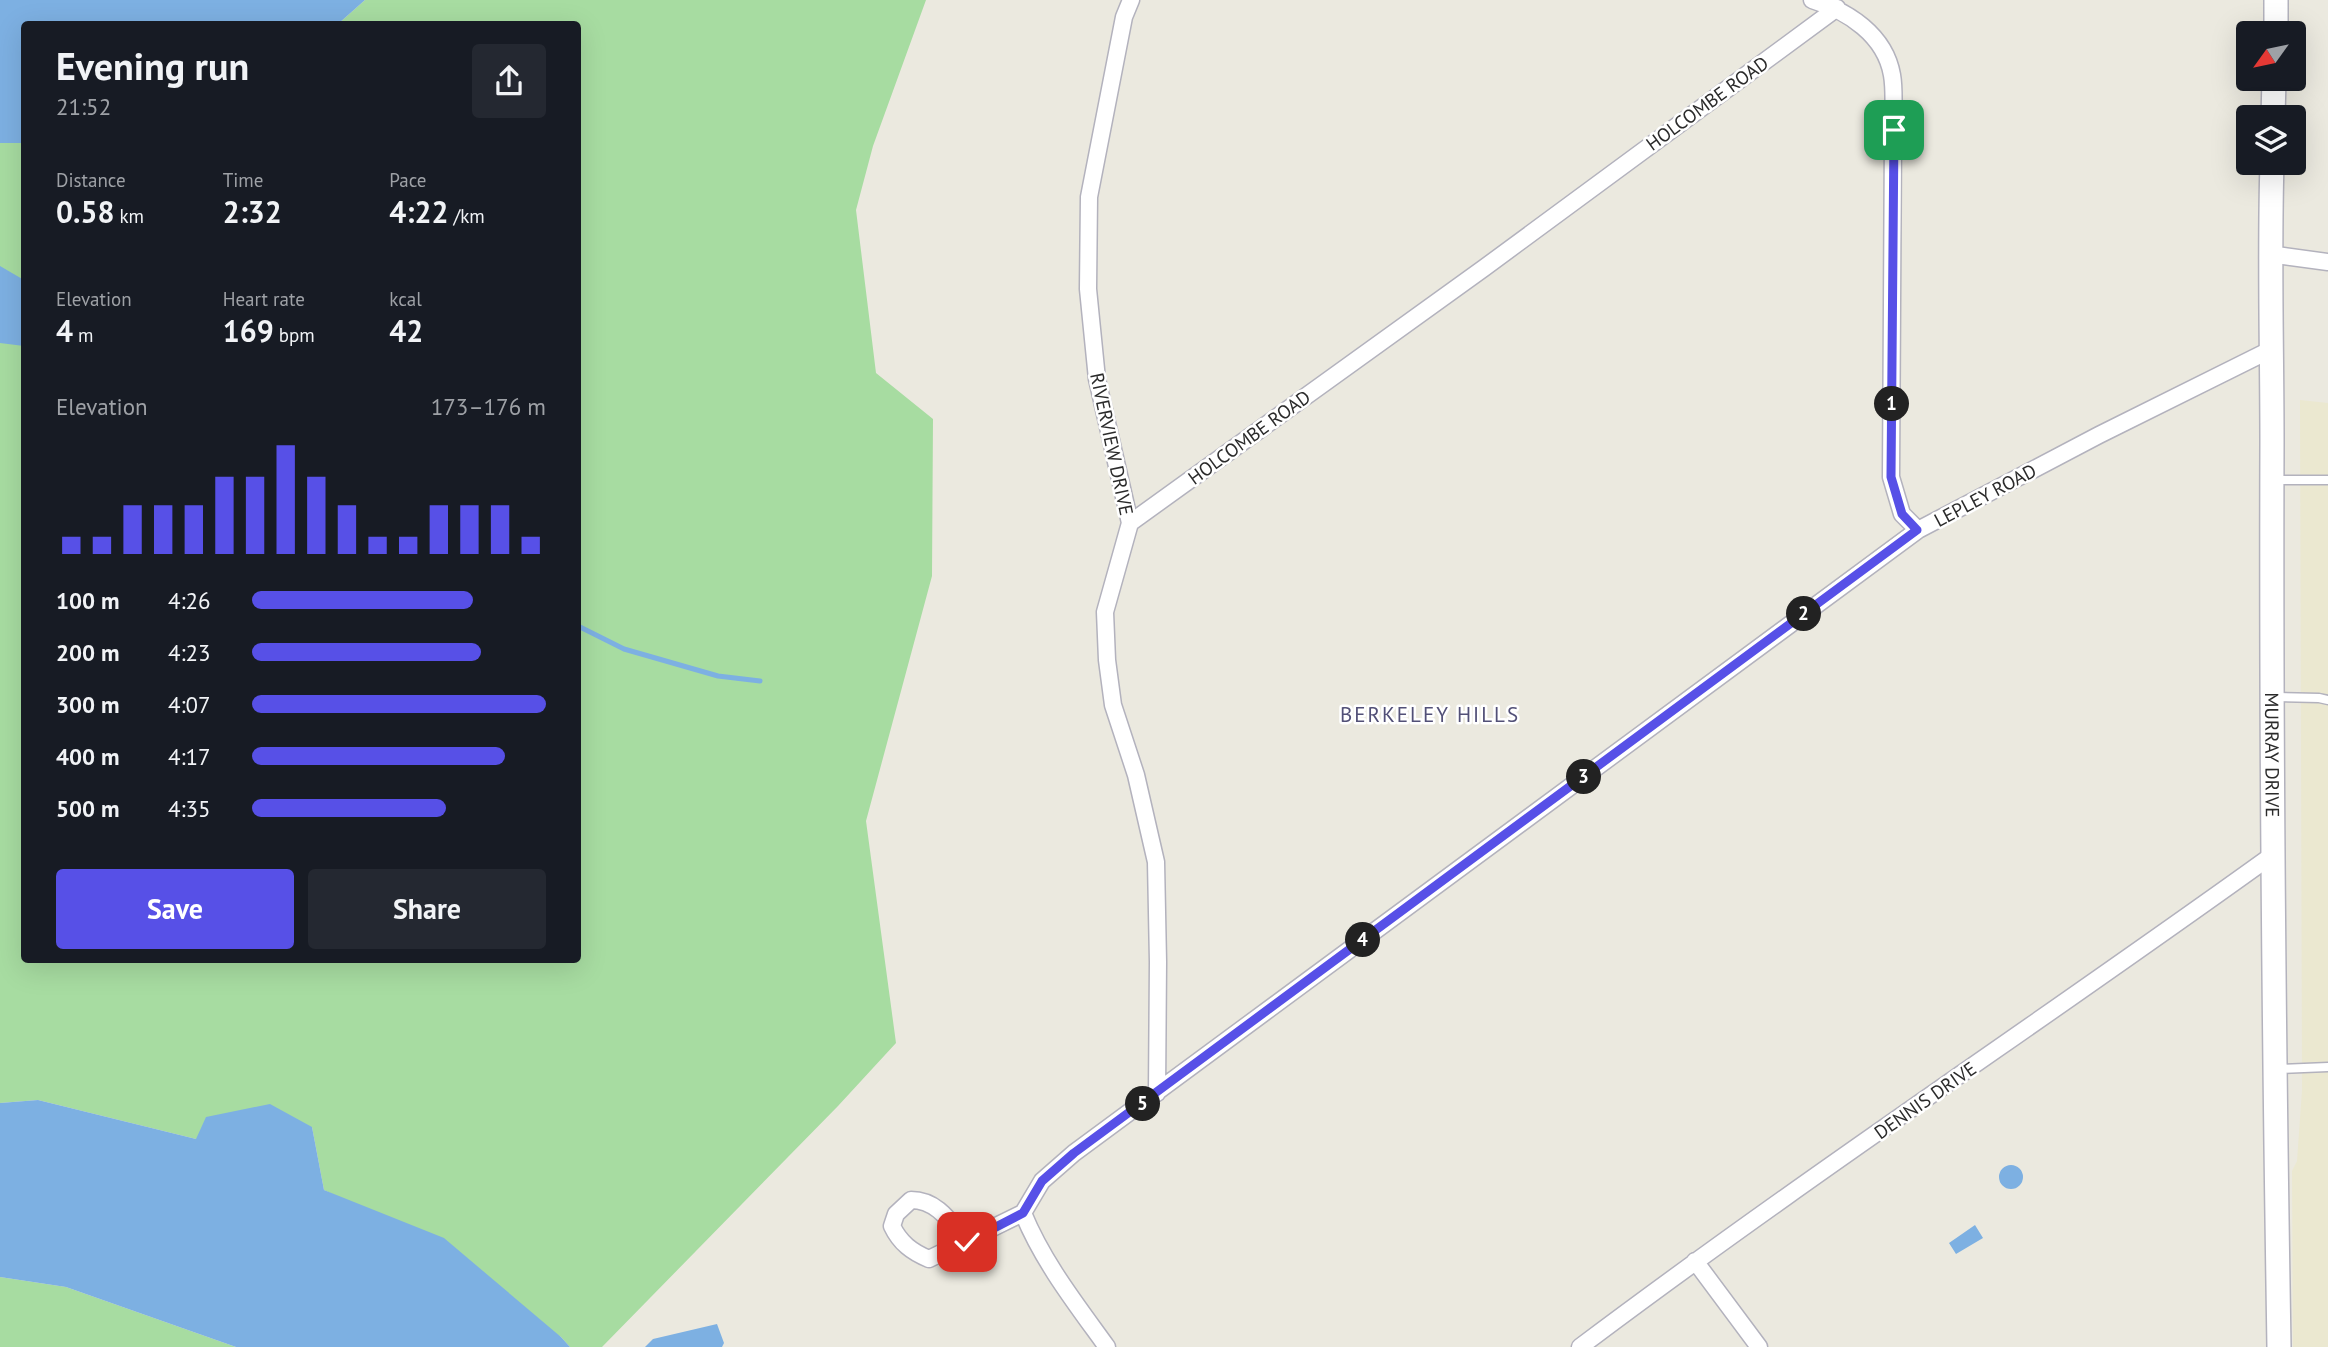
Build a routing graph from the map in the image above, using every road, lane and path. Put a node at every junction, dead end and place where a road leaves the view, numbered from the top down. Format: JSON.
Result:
{"nodes":[{"id":1,"x":1131,"y":0,"type":"edge"},
{"id":2,"x":1812,"y":0,"type":"edge"},
{"id":3,"x":2276,"y":0,"type":"edge"},
{"id":4,"x":1837,"y":8,"type":"junction"},
{"id":5,"x":2276,"y":21,"type":"edge"},
{"id":6,"x":2272,"y":175,"type":"edge"},
{"id":7,"x":2269,"y":254,"type":"junction"},
{"id":8,"x":2328,"y":262,"type":"edge"},
{"id":9,"x":2272,"y":349,"type":"junction"},
{"id":10,"x":2272,"y":480,"type":"junction"},
{"id":11,"x":2328,"y":480,"type":"edge"},
{"id":12,"x":1130,"y":523,"type":"junction"},
{"id":13,"x":1917,"y":530,"type":"junction"},
{"id":14,"x":2272,"y":698,"type":"junction"},
{"id":15,"x":2328,"y":700,"type":"edge"},
{"id":16,"x":2271,"y":856,"type":"junction"},
{"id":17,"x":2328,"y":1067,"type":"edge"},
{"id":18,"x":2275,"y":1069,"type":"junction"},
{"id":19,"x":1157,"y":1093,"type":"junction"},
{"id":20,"x":1023,"y":1213,"type":"junction"},
{"id":21,"x":967,"y":1242,"type":"junction"},
{"id":22,"x":1695,"y":1261,"type":"junction"},
{"id":23,"x":1107,"y":1347,"type":"edge"},
{"id":24,"x":1580,"y":1347,"type":"edge"},
{"id":25,"x":1759,"y":1347,"type":"edge"},
{"id":26,"x":2279,"y":1347,"type":"edge"}],
"edges":[{"from":1,"to":12,"type":"street","name":"RIVERVIEW DRIVE"},
{"from":2,"to":4,"type":"street"},
{"from":3,"to":5,"type":"street"},
{"from":4,"to":12,"type":"street","name":"HOLCOMBE ROAD"},
{"from":4,"to":13,"type":"street"},
{"from":6,"to":7,"type":"street","name":"MURRAY DRIVE"},
{"from":7,"to":8,"type":"street"},
{"from":7,"to":9,"type":"street","name":"MURRAY DRIVE"},
{"from":9,"to":10,"type":"street","name":"MURRAY DRIVE"},
{"from":9,"to":13,"type":"street","name":"LEPLEY ROAD"},
{"from":10,"to":11,"type":"lane"},
{"from":10,"to":14,"type":"street","name":"MURRAY DRIVE"},
{"from":12,"to":19,"type":"street","name":"RIVERVIEW DRIVE"},
{"from":13,"to":19,"type":"street","name":"LEPLEY ROAD"},
{"from":14,"to":15,"type":"lane"},
{"from":14,"to":16,"type":"street","name":"MURRAY DRIVE"},
{"from":16,"to":18,"type":"street","name":"MURRAY DRIVE"},
{"from":16,"to":22,"type":"street","name":"DENNIS DRIVE"},
{"from":17,"to":18,"type":"lane"},
{"from":18,"to":26,"type":"street","name":"MURRAY DRIVE"},
{"from":19,"to":20,"type":"street","name":"LEPLEY ROAD"},
{"from":20,"to":21,"type":"street"},
{"from":20,"to":23,"type":"street"},
{"from":21,"to":21,"type":"street"},
{"from":22,"to":24,"type":"street","name":"DENNIS DRIVE"},
{"from":22,"to":25,"type":"street"}]}
